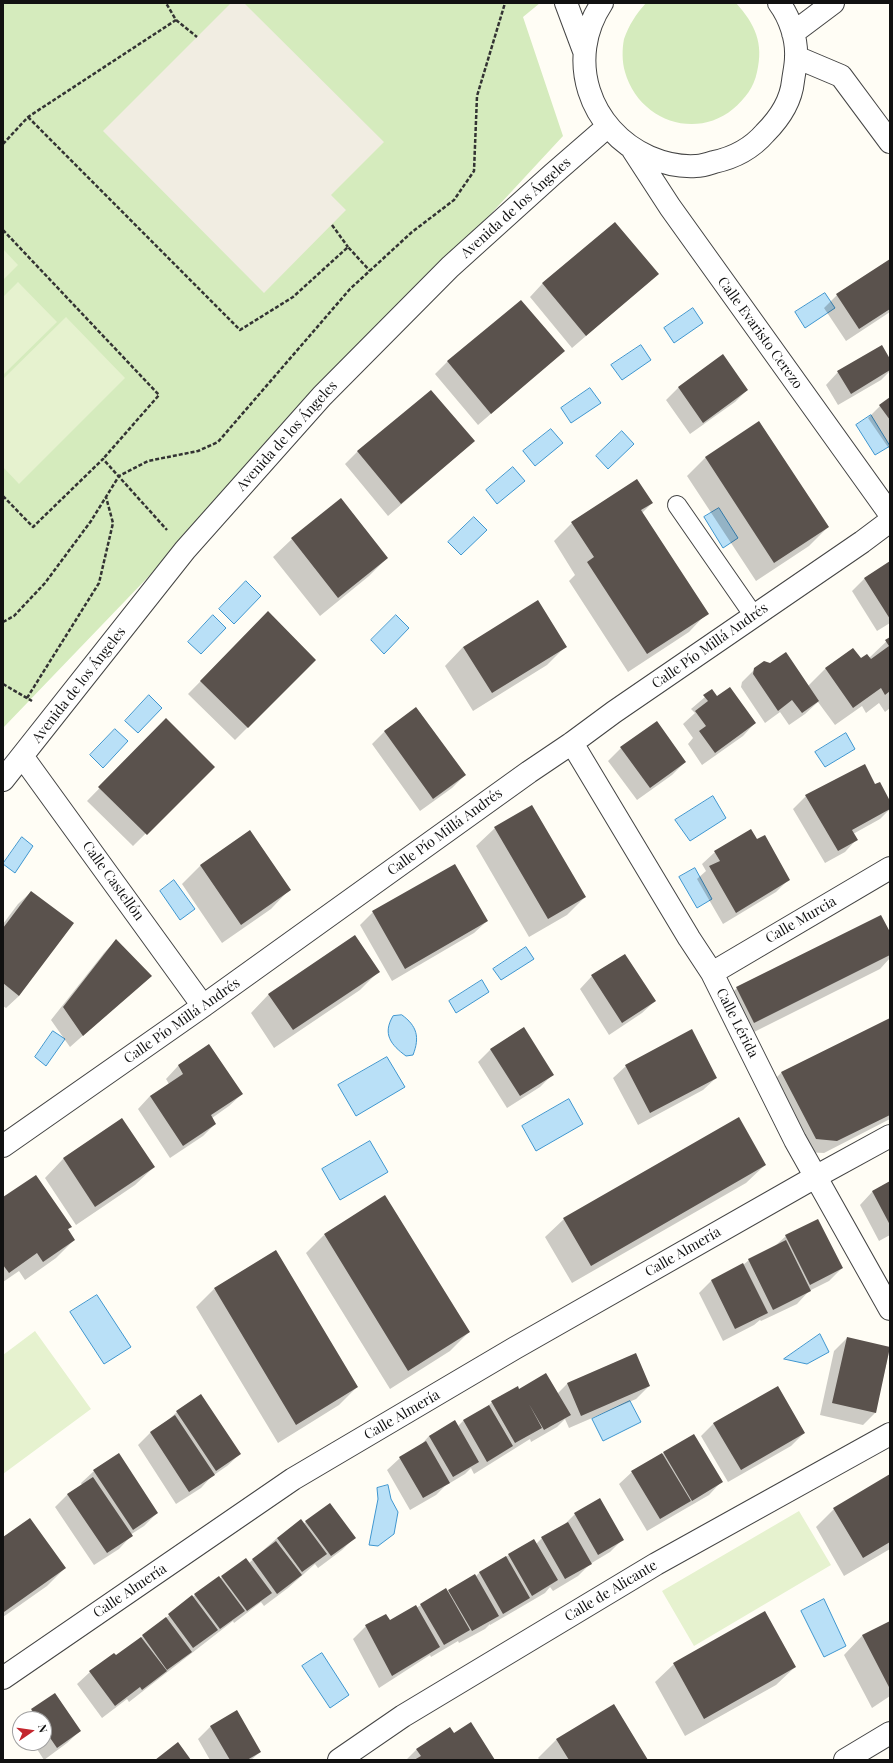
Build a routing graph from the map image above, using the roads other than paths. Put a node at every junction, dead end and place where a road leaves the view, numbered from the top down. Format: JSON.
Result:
{"nodes":[{"id":1,"x":566,"y":3,"type":"edge"},
{"id":2,"x":602,"y":3,"type":"edge"},
{"id":3,"x":779,"y":3,"type":"edge"},
{"id":4,"x":833,"y":3,"type":"edge"},
{"id":5,"x":793,"y":33,"type":"junction"},
{"id":6,"x":584,"y":51,"type":"junction"},
{"id":7,"x":796,"y":57,"type":"junction"},
{"id":8,"x":607,"y":127,"type":"junction"},
{"id":9,"x":890,"y":142,"type":"edge"},
{"id":10,"x":633,"y":150,"type":"junction"},
{"id":11,"x":677,"y":505,"type":"dead end"},
{"id":12,"x":890,"y":514,"type":"edge"},
{"id":13,"x":890,"y":521,"type":"edge"},
{"id":14,"x":754,"y":616,"type":"junction"},
{"id":15,"x":572,"y":743,"type":"junction"},
{"id":16,"x":22,"y":756,"type":"junction"},
{"id":17,"x":3,"y":780,"type":"edge"},
{"id":18,"x":890,"y":868,"type":"edge"},
{"id":19,"x":712,"y":972,"type":"junction"},
{"id":20,"x":203,"y":1006,"type":"junction"},
{"id":21,"x":890,"y":1136,"type":"edge"},
{"id":22,"x":3,"y":1146,"type":"edge"},
{"id":23,"x":817,"y":1176,"type":"junction"},
{"id":24,"x":890,"y":1309,"type":"edge"},
{"id":25,"x":890,"y":1434,"type":"edge"},
{"id":26,"x":3,"y":1678,"type":"edge"},
{"id":27,"x":890,"y":1733,"type":"edge"},
{"id":28,"x":339,"y":1760,"type":"edge"},
{"id":29,"x":845,"y":1760,"type":"edge"}],
"edges":[{"from":1,"to":6,"type":"street"},
{"from":2,"to":6,"type":"street"},
{"from":3,"to":5,"type":"street"},
{"from":4,"to":5,"type":"street"},
{"from":5,"to":7,"type":"street"},
{"from":6,"to":8,"type":"street"},
{"from":7,"to":9,"type":"street"},
{"from":7,"to":10,"type":"street"},
{"from":8,"to":10,"type":"street"},
{"from":8,"to":16,"type":"street","name":"Avenida de los Ángeles"},
{"from":10,"to":12,"type":"street","name":"Calle Evaristo Cerezo"},
{"from":11,"to":14,"type":"lane"},
{"from":13,"to":14,"type":"street","name":"Calle Pío Millá Andrés"},
{"from":14,"to":15,"type":"street","name":"Calle Pío Millá Andrés"},
{"from":15,"to":19,"type":"street","name":"Calle Lérida"},
{"from":15,"to":20,"type":"street","name":"Calle Pío Millá Andrés"},
{"from":16,"to":17,"type":"street","name":"Avenida de los Ángeles"},
{"from":16,"to":20,"type":"street","name":"Calle Castellón"},
{"from":18,"to":19,"type":"street","name":"Calle Murcia"},
{"from":19,"to":23,"type":"street","name":"Calle Lérida"},
{"from":20,"to":22,"type":"street","name":"Calle Pío Millá Andrés"},
{"from":21,"to":23,"type":"street","name":"Calle Almería"},
{"from":23,"to":24,"type":"street","name":"Calle Lérida"},
{"from":23,"to":26,"type":"street","name":"Calle Almería"},
{"from":25,"to":28,"type":"street","name":"Calle de Alicante"},
{"from":27,"to":29,"type":"street"}]}
